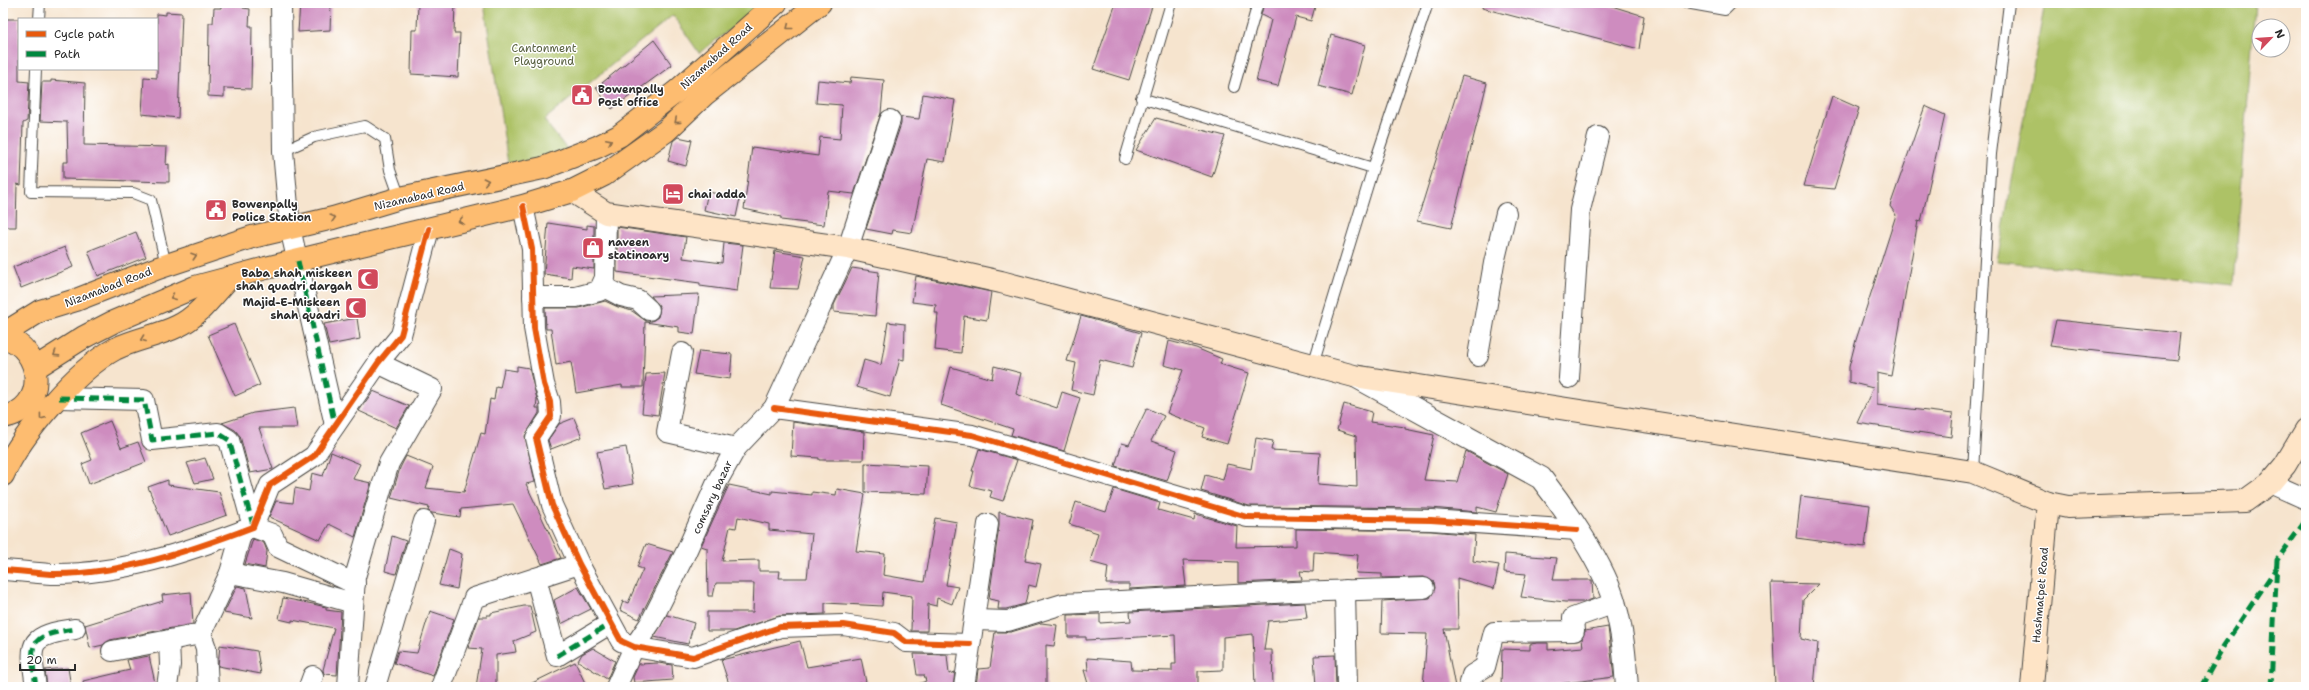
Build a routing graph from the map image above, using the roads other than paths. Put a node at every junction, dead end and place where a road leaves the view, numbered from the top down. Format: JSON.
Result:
{"nodes":[{"id":1,"x":40,"y":3,"type":"edge"},
{"id":2,"x":281,"y":3,"type":"edge"},
{"id":3,"x":776,"y":3,"type":"edge"},
{"id":4,"x":820,"y":3,"type":"edge"},
{"id":5,"x":1171,"y":3,"type":"edge"},
{"id":6,"x":1258,"y":3,"type":"edge"},
{"id":7,"x":1428,"y":3,"type":"edge"},
{"id":8,"x":1686,"y":3,"type":"edge"},
{"id":9,"x":1732,"y":3,"type":"edge"},
{"id":10,"x":2009,"y":3,"type":"edge"},
{"id":11,"x":39,"y":18,"type":"edge"},
{"id":12,"x":36,"y":70,"type":"edge"},
{"id":13,"x":1234,"y":87,"type":"dead end"},
{"id":14,"x":1141,"y":98,"type":"junction"},
{"id":15,"x":890,"y":120,"type":"dead end"},
{"id":16,"x":1598,"y":137,"type":"dead end"},
{"id":17,"x":283,"y":151,"type":"junction"},
{"id":18,"x":1125,"y":159,"type":"dead end"},
{"id":19,"x":1374,"y":168,"type":"junction"},
{"id":20,"x":572,"y":190,"type":"junction"},
{"id":21,"x":400,"y":198,"type":"junction"},
{"id":22,"x":523,"y":206,"type":"junction"},
{"id":23,"x":606,"y":213,"type":"junction"},
{"id":24,"x":1506,"y":213,"type":"dead end"},
{"id":25,"x":290,"y":228,"type":"junction"},
{"id":26,"x":429,"y":229,"type":"junction"},
{"id":27,"x":848,"y":248,"type":"junction"},
{"id":28,"x":298,"y":261,"type":"junction"},
{"id":29,"x":166,"y":265,"type":"junction"},
{"id":30,"x":230,"y":278,"type":"junction"},
{"id":31,"x":602,"y":286,"type":"junction"},
{"id":32,"x":533,"y":297,"type":"junction"},
{"id":33,"x":648,"y":310,"type":"dead end"},
{"id":34,"x":40,"y":311,"type":"junction"},
{"id":35,"x":3,"y":320,"type":"edge"},
{"id":36,"x":3,"y":335,"type":"edge"},
{"id":37,"x":682,"y":353,"type":"dead end"},
{"id":38,"x":1478,"y":356,"type":"dead end"},
{"id":39,"x":378,"y":363,"type":"junction"},
{"id":40,"x":1313,"y":365,"type":"junction"},
{"id":41,"x":35,"y":368,"type":"junction"},
{"id":42,"x":1354,"y":376,"type":"junction"},
{"id":43,"x":1569,"y":378,"type":"dead end"},
{"id":44,"x":59,"y":398,"type":"junction"},
{"id":45,"x":774,"y":408,"type":"junction"},
{"id":46,"x":3,"y":417,"type":"edge"},
{"id":47,"x":334,"y":425,"type":"junction"},
{"id":48,"x":2306,"y":430,"type":"edge"},
{"id":49,"x":736,"y":448,"type":"junction"},
{"id":50,"x":1973,"y":472,"type":"junction"},
{"id":51,"x":3,"y":475,"type":"edge"},
{"id":52,"x":2270,"y":484,"type":"junction"},
{"id":53,"x":2306,"y":498,"type":"edge"},
{"id":54,"x":2058,"y":505,"type":"junction"},
{"id":55,"x":424,"y":521,"type":"dead end"},
{"id":56,"x":988,"y":524,"type":"dead end"},
{"id":57,"x":248,"y":529,"type":"junction"},
{"id":58,"x":1576,"y":530,"type":"junction"},
{"id":59,"x":579,"y":564,"type":"junction"},
{"id":60,"x":3,"y":570,"type":"edge"},
{"id":61,"x":230,"y":573,"type":"junction"},
{"id":62,"x":536,"y":578,"type":"junction"},
{"id":63,"x":1424,"y":588,"type":"dead end"},
{"id":64,"x":1345,"y":590,"type":"junction"},
{"id":65,"x":354,"y":594,"type":"junction"},
{"id":66,"x":1615,"y":603,"type":"junction"},
{"id":67,"x":974,"y":620,"type":"junction"},
{"id":68,"x":611,"y":623,"type":"junction"},
{"id":69,"x":75,"y":629,"type":"dead end"},
{"id":70,"x":201,"y":634,"type":"junction"},
{"id":71,"x":169,"y":640,"type":"junction"},
{"id":72,"x":970,"y":644,"type":"junction"},
{"id":73,"x":634,"y":647,"type":"junction"},
{"id":74,"x":112,"y":651,"type":"dead end"},
{"id":75,"x":36,"y":687,"type":"edge"},
{"id":76,"x":167,"y":687,"type":"edge"},
{"id":77,"x":208,"y":687,"type":"edge"},
{"id":78,"x":348,"y":687,"type":"edge"},
{"id":79,"x":375,"y":687,"type":"edge"},
{"id":80,"x":442,"y":687,"type":"edge"},
{"id":81,"x":616,"y":687,"type":"edge"},
{"id":82,"x":964,"y":687,"type":"edge"},
{"id":83,"x":1347,"y":687,"type":"edge"},
{"id":84,"x":1469,"y":687,"type":"edge"},
{"id":85,"x":1627,"y":687,"type":"edge"},
{"id":86,"x":2032,"y":687,"type":"edge"},
{"id":87,"x":2041,"y":687,"type":"edge"}],
"edges":[{"from":1,"to":11,"type":"lane"},
{"from":2,"to":17,"type":"street"},
{"from":21,"to":3,"type":"highway","name":"Nizamabad Road","one_way":true},
{"from":4,"to":20,"type":"highway","name":"Nizamabad Road","one_way":true},
{"from":5,"to":14,"type":"lane"},
{"from":6,"to":13,"type":"lane"},
{"from":7,"to":19,"type":"lane"},
{"from":8,"to":9,"type":"lane"},
{"from":10,"to":50,"type":"lane"},
{"from":12,"to":29,"type":"lane"},
{"from":14,"to":18,"type":"lane"},
{"from":14,"to":19,"type":"lane"},
{"from":15,"to":27,"type":"street","name":"comsary bazar"},
{"from":16,"to":43,"type":"street"},
{"from":17,"to":21,"type":"lane"},
{"from":17,"to":25,"type":"street"},
{"from":19,"to":40,"type":"lane"},
{"from":20,"to":22,"type":"highway","name":"Nizamabad Road"},
{"from":20,"to":23,"type":"main road"},
{"from":25,"to":21,"type":"highway","name":"Nizamabad Road","one_way":true},
{"from":22,"to":26,"type":"highway","name":"Nizamabad Road","one_way":true},
{"from":22,"to":32,"type":"street"},
{"from":23,"to":27,"type":"main road"},
{"from":23,"to":31,"type":"street"},
{"from":24,"to":38,"type":"street"},
{"from":25,"to":28,"type":"street"},
{"from":29,"to":25,"type":"highway","name":"Nizamabad Road","one_way":true},
{"from":26,"to":28,"type":"highway","name":"Nizamabad Road"},
{"from":26,"to":39,"type":"street"},
{"from":27,"to":40,"type":"main road"},
{"from":27,"to":45,"type":"street","name":"comsary bazar"},
{"from":28,"to":30,"type":"highway","name":"Nizamabad Road"},
{"from":28,"to":47,"type":"street"},
{"from":29,"to":34,"type":"highway","name":"Nizamabad Road"},
{"from":30,"to":41,"type":"highway","name":"Nizamabad Road","one_way":true},
{"from":30,"to":44,"type":"highway","one_way":true},
{"from":31,"to":32,"type":"street"},
{"from":31,"to":33,"type":"street"},
{"from":32,"to":59,"type":"street"},
{"from":34,"to":35,"type":"street"},
{"from":34,"to":36,"type":"highway","name":"Nizamabad Road"},
{"from":36,"to":41,"type":"highway"},
{"from":37,"to":49,"type":"street"},
{"from":39,"to":47,"type":"street"},
{"from":39,"to":65,"type":"street"},
{"from":40,"to":42,"type":"main road"},
{"from":41,"to":46,"type":"highway"},
{"from":42,"to":50,"type":"main road"},
{"from":42,"to":58,"type":"street"},
{"from":44,"to":51,"type":"highway","one_way":true},
{"from":44,"to":57,"type":"street"},
{"from":45,"to":49,"type":"street","name":"comsary bazar"},
{"from":45,"to":58,"type":"street"},
{"from":47,"to":57,"type":"street"},
{"from":48,"to":52,"type":"main road"},
{"from":49,"to":73,"type":"street","name":"comsary bazar"},
{"from":50,"to":54,"type":"main road"},
{"from":52,"to":53,"type":"street"},
{"from":52,"to":54,"type":"main road"},
{"from":54,"to":86,"type":"main road","name":"Hashmatpet Road"},
{"from":54,"to":87,"type":"main road","name":"Hashmatpet Road"},
{"from":55,"to":79,"type":"street"},
{"from":56,"to":67,"type":"street"},
{"from":57,"to":60,"type":"street"},
{"from":57,"to":61,"type":"street"},
{"from":57,"to":65,"type":"street"},
{"from":58,"to":66,"type":"street"},
{"from":59,"to":62,"type":"street"},
{"from":59,"to":68,"type":"street"},
{"from":61,"to":65,"type":"street"},
{"from":61,"to":70,"type":"street"},
{"from":62,"to":68,"type":"street"},
{"from":62,"to":80,"type":"street"},
{"from":63,"to":64,"type":"street"},
{"from":64,"to":67,"type":"street"},
{"from":64,"to":83,"type":"street"},
{"from":65,"to":78,"type":"street"},
{"from":66,"to":84,"type":"street"},
{"from":66,"to":85,"type":"street"},
{"from":67,"to":72,"type":"street"},
{"from":68,"to":73,"type":"street"},
{"from":69,"to":75,"type":"street"},
{"from":70,"to":71,"type":"street"},
{"from":70,"to":77,"type":"street"},
{"from":71,"to":74,"type":"street"},
{"from":71,"to":76,"type":"street"},
{"from":72,"to":73,"type":"street"},
{"from":72,"to":82,"type":"street"},
{"from":73,"to":81,"type":"street","name":"comsary bazar"}]}
